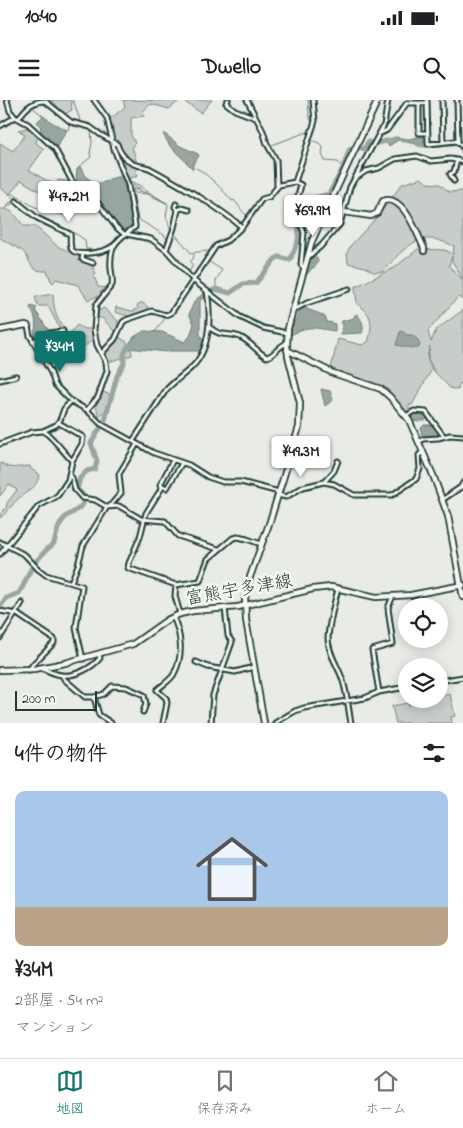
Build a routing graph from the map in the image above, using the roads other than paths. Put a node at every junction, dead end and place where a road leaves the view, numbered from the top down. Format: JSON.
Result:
{"nodes":[{"id":1,"x":7,"y":100,"type":"edge"},
{"id":2,"x":94,"y":100,"type":"edge"},
{"id":3,"x":228,"y":100,"type":"edge"},
{"id":4,"x":247,"y":100,"type":"edge"},
{"id":5,"x":314,"y":100,"type":"edge"},
{"id":6,"x":378,"y":100,"type":"edge"},
{"id":7,"x":388,"y":100,"type":"edge"},
{"id":8,"x":442,"y":100,"type":"edge"},
{"id":9,"x":427,"y":101,"type":"edge"},
{"id":10,"x":412,"y":102,"type":"edge"},
{"id":11,"x":457,"y":102,"type":"edge"},
{"id":12,"x":419,"y":103,"type":"junction"},
{"id":13,"x":463,"y":103,"type":"edge"},
{"id":14,"x":17,"y":118,"type":"junction"},
{"id":15,"x":256,"y":118,"type":"junction"},
{"id":16,"x":0,"y":126,"type":"edge"},
{"id":17,"x":380,"y":133,"type":"junction"},
{"id":18,"x":428,"y":133,"type":"junction"},
{"id":19,"x":443,"y":142,"type":"junction"},
{"id":20,"x":458,"y":142,"type":"junction"},
{"id":21,"x":113,"y":143,"type":"junction"},
{"id":22,"x":463,"y":147,"type":"edge"},
{"id":23,"x":457,"y":160,"type":"junction"},
{"id":24,"x":463,"y":162,"type":"edge"},
{"id":25,"x":354,"y":180,"type":"junction"},
{"id":26,"x":454,"y":181,"type":"dead end"},
{"id":27,"x":296,"y":182,"type":"junction"},
{"id":28,"x":277,"y":186,"type":"junction"},
{"id":29,"x":16,"y":201,"type":"dead end"},
{"id":30,"x":176,"y":204,"type":"dead end"},
{"id":31,"x":178,"y":210,"type":"junction"},
{"id":32,"x":189,"y":210,"type":"dead end"},
{"id":33,"x":344,"y":212,"type":"junction"},
{"id":34,"x":242,"y":227,"type":"junction"},
{"id":35,"x":125,"y":234,"type":"junction"},
{"id":36,"x":113,"y":245,"type":"junction"},
{"id":37,"x":166,"y":250,"type":"junction"},
{"id":38,"x":424,"y":251,"type":"dead end"},
{"id":39,"x":83,"y":254,"type":"junction"},
{"id":40,"x":305,"y":258,"type":"junction"},
{"id":41,"x":93,"y":263,"type":"dead end"},
{"id":42,"x":303,"y":268,"type":"junction"},
{"id":43,"x":193,"y":280,"type":"junction"},
{"id":44,"x":349,"y":289,"type":"dead end"},
{"id":45,"x":208,"y":293,"type":"junction"},
{"id":46,"x":292,"y":311,"type":"junction"},
{"id":47,"x":28,"y":326,"type":"joint"},
{"id":48,"x":209,"y":328,"type":"junction"},
{"id":49,"x":0,"y":330,"type":"edge"},
{"id":50,"x":63,"y":331,"type":"dead end"},
{"id":51,"x":287,"y":333,"type":"junction"},
{"id":52,"x":33,"y":341,"type":"junction"},
{"id":53,"x":287,"y":343,"type":"junction"},
{"id":54,"x":287,"y":350,"type":"junction"},
{"id":55,"x":102,"y":353,"type":"junction"},
{"id":56,"x":16,"y":376,"type":"dead end"},
{"id":57,"x":0,"y":380,"type":"edge"},
{"id":58,"x":71,"y":401,"type":"junction"},
{"id":59,"x":87,"y":410,"type":"junction"},
{"id":60,"x":405,"y":416,"type":"junction"},
{"id":61,"x":59,"y":423,"type":"junction"},
{"id":62,"x":44,"y":431,"type":"junction"},
{"id":63,"x":443,"y":435,"type":"junction"},
{"id":64,"x":463,"y":436,"type":"edge"},
{"id":65,"x":133,"y":441,"type":"junction"},
{"id":66,"x":418,"y":442,"type":"junction"},
{"id":67,"x":0,"y":444,"type":"edge"},
{"id":68,"x":137,"y":444,"type":"junction"},
{"id":69,"x":423,"y":452,"type":"junction"},
{"id":70,"x":172,"y":460,"type":"junction"},
{"id":71,"x":72,"y":461,"type":"junction"},
{"id":72,"x":338,"y":461,"type":"dead end"},
{"id":73,"x":182,"y":462,"type":"junction"},
{"id":74,"x":69,"y":474,"type":"junction"},
{"id":75,"x":324,"y":482,"type":"junction"},
{"id":76,"x":463,"y":483,"type":"edge"},
{"id":77,"x":163,"y":486,"type":"junction"},
{"id":78,"x":279,"y":493,"type":"junction"},
{"id":79,"x":442,"y":500,"type":"junction"},
{"id":80,"x":452,"y":505,"type":"dead end"},
{"id":81,"x":444,"y":506,"type":"junction"},
{"id":82,"x":108,"y":507,"type":"junction"},
{"id":83,"x":144,"y":518,"type":"junction"},
{"id":84,"x":454,"y":540,"type":"junction"},
{"id":85,"x":0,"y":542,"type":"edge"},
{"id":86,"x":448,"y":542,"type":"dead end"},
{"id":87,"x":261,"y":544,"type":"junction"},
{"id":88,"x":6,"y":546,"type":"junction"},
{"id":89,"x":218,"y":550,"type":"junction"},
{"id":90,"x":0,"y":554,"type":"edge"},
{"id":91,"x":71,"y":582,"type":"junction"},
{"id":92,"x":176,"y":585,"type":"junction"},
{"id":93,"x":462,"y":586,"type":"edge"},
{"id":94,"x":338,"y":589,"type":"junction"},
{"id":95,"x":393,"y":596,"type":"junction"},
{"id":96,"x":463,"y":597,"type":"edge"},
{"id":97,"x":22,"y":603,"type":"dead end"},
{"id":98,"x":245,"y":605,"type":"junction"},
{"id":99,"x":225,"y":608,"type":"junction"},
{"id":100,"x":0,"y":612,"type":"edge"},
{"id":101,"x":15,"y":614,"type":"junction"},
{"id":102,"x":180,"y":614,"type":"junction"},
{"id":103,"x":173,"y":617,"type":"junction"},
{"id":104,"x":0,"y":638,"type":"edge"},
{"id":105,"x":99,"y":654,"type":"junction"},
{"id":106,"x":83,"y":659,"type":"junction"},
{"id":107,"x":196,"y":662,"type":"dead end"},
{"id":108,"x":254,"y":667,"type":"junction"},
{"id":109,"x":41,"y":668,"type":"junction"},
{"id":110,"x":223,"y":669,"type":"junction"},
{"id":111,"x":0,"y":670,"type":"edge"},
{"id":112,"x":29,"y":670,"type":"junction"},
{"id":113,"x":62,"y":675,"type":"junction"},
{"id":114,"x":463,"y":677,"type":"edge"},
{"id":115,"x":448,"y":680,"type":"edge"},
{"id":116,"x":398,"y":688,"type":"edge"},
{"id":117,"x":379,"y":692,"type":"junction"},
{"id":118,"x":94,"y":697,"type":"junction"},
{"id":119,"x":349,"y":700,"type":"junction"},
{"id":120,"x":143,"y":712,"type":"dead end"},
{"id":121,"x":111,"y":723,"type":"edge"},
{"id":122,"x":163,"y":723,"type":"edge"},
{"id":123,"x":211,"y":723,"type":"edge"},
{"id":124,"x":264,"y":723,"type":"edge"},
{"id":125,"x":275,"y":723,"type":"edge"},
{"id":126,"x":351,"y":723,"type":"edge"}],
"edges":[{"from":1,"to":14,"type":"street"},
{"from":2,"to":21,"type":"street"},
{"from":3,"to":15,"type":"street"},
{"from":4,"to":15,"type":"street"},
{"from":5,"to":27,"type":"street"},
{"from":6,"to":40,"type":"main road"},
{"from":7,"to":17,"type":"street"},
{"from":8,"to":19,"type":"street"},
{"from":9,"to":12,"type":"street"},
{"from":9,"to":18,"type":"street"},
{"from":10,"to":12,"type":"street"},
{"from":10,"to":17,"type":"street"},
{"from":11,"to":13,"type":"street"},
{"from":11,"to":20,"type":"street"},
{"from":12,"to":18,"type":"street"},
{"from":14,"to":16,"type":"street"},
{"from":14,"to":21,"type":"street"},
{"from":14,"to":35,"type":"street"},
{"from":15,"to":28,"type":"street"},
{"from":17,"to":25,"type":"street"},
{"from":18,"to":19,"type":"street"},
{"from":19,"to":20,"type":"street"},
{"from":20,"to":22,"type":"street"},
{"from":21,"to":34,"type":"street"},
{"from":21,"to":35,"type":"street"},
{"from":23,"to":24,"type":"street"},
{"from":23,"to":25,"type":"street"},
{"from":23,"to":26,"type":"street"},
{"from":25,"to":33,"type":"street"},
{"from":27,"to":28,"type":"street"},
{"from":27,"to":42,"type":"street"},
{"from":28,"to":34,"type":"street"},
{"from":29,"to":39,"type":"street"},
{"from":30,"to":31,"type":"street"},
{"from":31,"to":32,"type":"street"},
{"from":31,"to":37,"type":"street"},
{"from":33,"to":38,"type":"main road"},
{"from":33,"to":40,"type":"street"},
{"from":34,"to":43,"type":"street"},
{"from":35,"to":36,"type":"street"},
{"from":35,"to":37,"type":"street"},
{"from":36,"to":39,"type":"street"},
{"from":36,"to":55,"type":"street"},
{"from":37,"to":43,"type":"street"},
{"from":39,"to":41,"type":"street"},
{"from":40,"to":42,"type":"main road"},
{"from":42,"to":46,"type":"main road"},
{"from":43,"to":45,"type":"street"},
{"from":43,"to":55,"type":"street"},
{"from":44,"to":46,"type":"street"},
{"from":45,"to":48,"type":"street"},
{"from":45,"to":51,"type":"street"},
{"from":46,"to":51,"type":"main road"},
{"from":47,"to":49,"type":"main road"},
{"from":47,"to":52,"type":"street"},
{"from":48,"to":53,"type":"street"},
{"from":48,"to":65,"type":"street"},
{"from":50,"to":52,"type":"street"},
{"from":51,"to":53,"type":"main road"},
{"from":52,"to":58,"type":"street"},
{"from":53,"to":54,"type":"main road"},
{"from":54,"to":60,"type":"main road"},
{"from":54,"to":78,"type":"main road"},
{"from":55,"to":59,"type":"street"},
{"from":56,"to":57,"type":"street"},
{"from":58,"to":59,"type":"street"},
{"from":58,"to":61,"type":"street"},
{"from":59,"to":65,"type":"street"},
{"from":60,"to":63,"type":"street"},
{"from":60,"to":66,"type":"main road"},
{"from":61,"to":62,"type":"street"},
{"from":61,"to":71,"type":"street"},
{"from":62,"to":67,"type":"street"},
{"from":62,"to":71,"type":"street"},
{"from":63,"to":64,"type":"street"},
{"from":63,"to":66,"type":"street"},
{"from":65,"to":68,"type":"street"},
{"from":66,"to":69,"type":"main road"},
{"from":68,"to":70,"type":"street"},
{"from":68,"to":82,"type":"street"},
{"from":69,"to":75,"type":"street"},
{"from":69,"to":79,"type":"main road"},
{"from":70,"to":73,"type":"street"},
{"from":70,"to":77,"type":"street"},
{"from":71,"to":74,"type":"street"},
{"from":72,"to":75,"type":"street"},
{"from":73,"to":77,"type":"street"},
{"from":73,"to":78,"type":"street"},
{"from":74,"to":82,"type":"street"},
{"from":74,"to":88,"type":"street"},
{"from":75,"to":78,"type":"street"},
{"from":76,"to":79,"type":"street"},
{"from":77,"to":83,"type":"street"},
{"from":78,"to":87,"type":"main road"},
{"from":79,"to":81,"type":"main road"},
{"from":80,"to":81,"type":"street"},
{"from":81,"to":84,"type":"main road"},
{"from":82,"to":83,"type":"street"},
{"from":82,"to":91,"type":"street"},
{"from":83,"to":89,"type":"street"},
{"from":83,"to":92,"type":"street"},
{"from":84,"to":86,"type":"street"},
{"from":84,"to":93,"type":"main road"},
{"from":85,"to":88,"type":"street"},
{"from":87,"to":89,"type":"street"},
{"from":87,"to":98,"type":"main road"},
{"from":88,"to":90,"type":"street"},
{"from":88,"to":91,"type":"street"},
{"from":89,"to":92,"type":"street"},
{"from":91,"to":106,"type":"street"},
{"from":92,"to":102,"type":"street"},
{"from":93,"to":95,"type":"main road","name":"富熊宇多津線"},
{"from":93,"to":96,"type":"main road"},
{"from":94,"to":95,"type":"main road","name":"富熊宇多津線"},
{"from":94,"to":98,"type":"main road","name":"富熊宇多津線"},
{"from":94,"to":119,"type":"street"},
{"from":95,"to":117,"type":"street"},
{"from":97,"to":101,"type":"street"},
{"from":98,"to":99,"type":"main road","name":"富熊宇多津線"},
{"from":98,"to":108,"type":"main road"},
{"from":99,"to":102,"type":"main road","name":"富熊宇多津線"},
{"from":99,"to":110,"type":"street"},
{"from":100,"to":101,"type":"street"},
{"from":101,"to":104,"type":"street"},
{"from":101,"to":112,"type":"street"},
{"from":102,"to":103,"type":"main road","name":"富熊宇多津線"},
{"from":103,"to":105,"type":"main road","name":"富熊宇多津線"},
{"from":103,"to":122,"type":"street"},
{"from":105,"to":106,"type":"main road","name":"富熊宇多津線"},
{"from":105,"to":113,"type":"street"},
{"from":106,"to":109,"type":"main road","name":"富熊宇多津線"},
{"from":107,"to":110,"type":"street"},
{"from":108,"to":110,"type":"street"},
{"from":108,"to":124,"type":"main road"},
{"from":109,"to":112,"type":"main road","name":"富熊宇多津線"},
{"from":109,"to":113,"type":"street"},
{"from":110,"to":123,"type":"street"},
{"from":111,"to":112,"type":"main road","name":"富熊宇多津線"},
{"from":113,"to":118,"type":"street"},
{"from":114,"to":115,"type":"street"},
{"from":116,"to":117,"type":"street"},
{"from":117,"to":119,"type":"street"},
{"from":118,"to":120,"type":"street"},
{"from":118,"to":121,"type":"street"},
{"from":119,"to":125,"type":"street"},
{"from":119,"to":126,"type":"street"}]}
